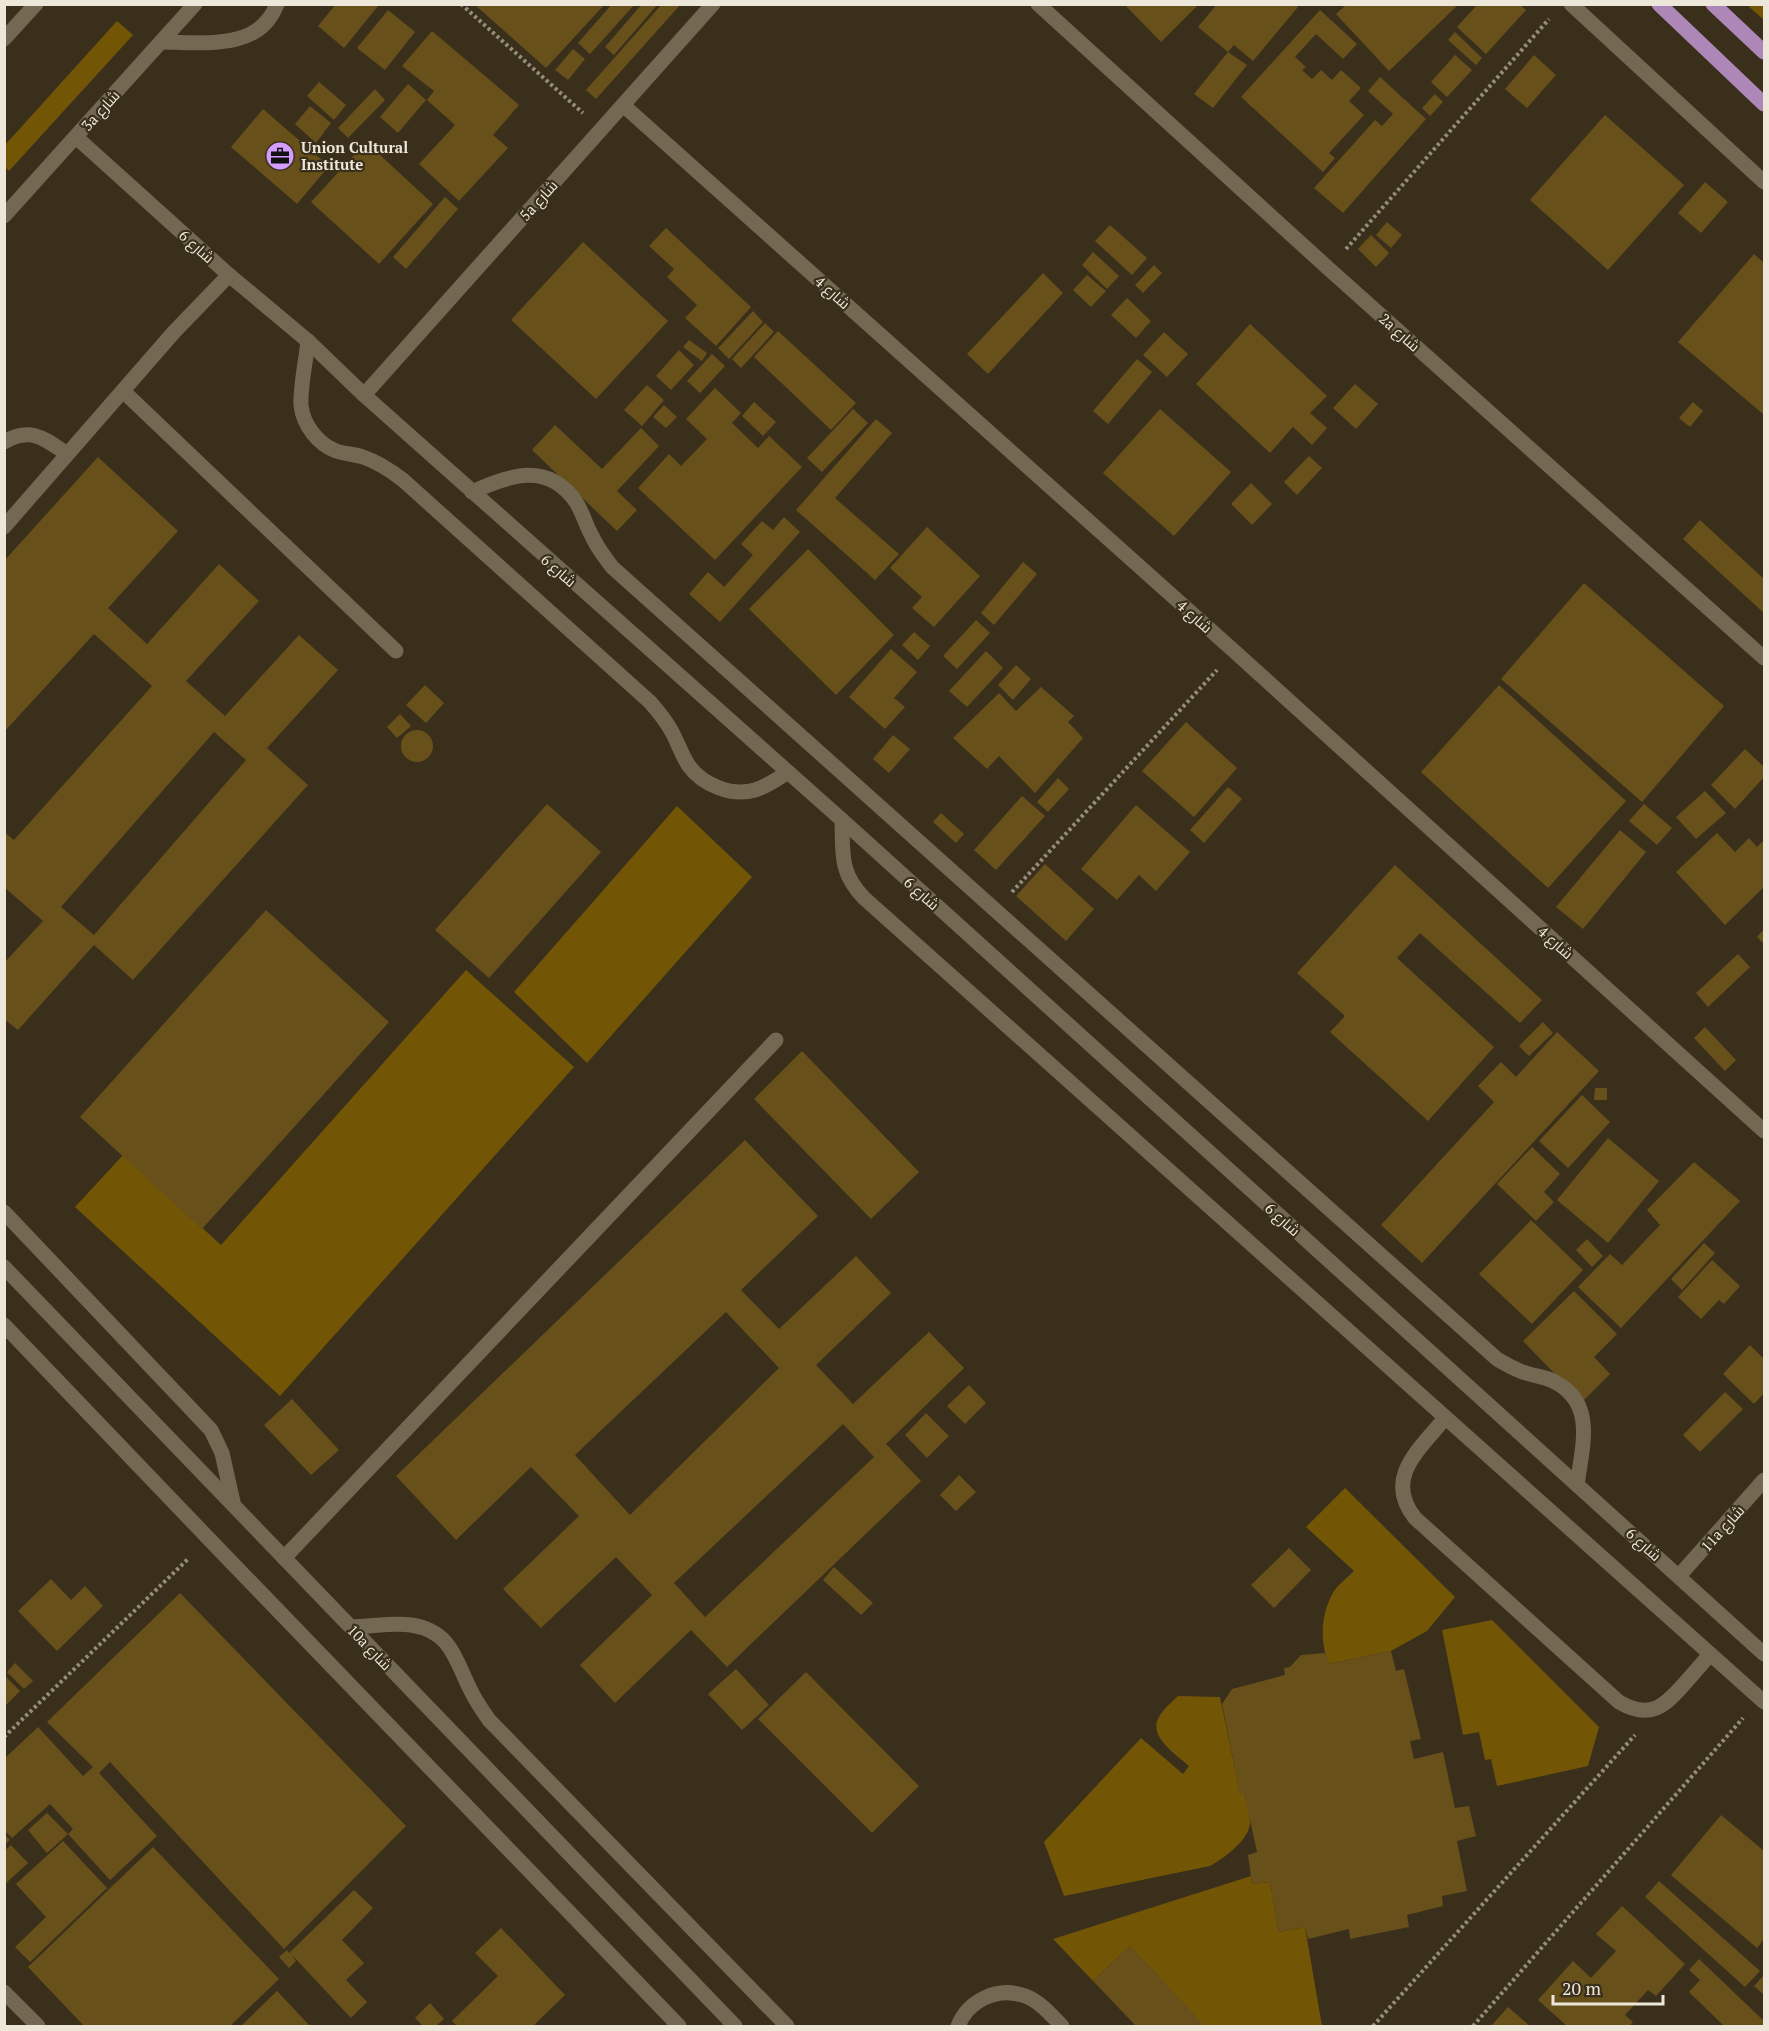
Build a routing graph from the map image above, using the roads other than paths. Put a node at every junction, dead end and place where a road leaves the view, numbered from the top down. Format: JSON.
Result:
{"nodes":[{"id":1,"x":36,"y":4,"type":"edge"},
{"id":2,"x":195,"y":4,"type":"edge"},
{"id":3,"x":277,"y":4,"type":"edge"},
{"id":4,"x":713,"y":4,"type":"edge"},
{"id":5,"x":1038,"y":4,"type":"edge"},
{"id":6,"x":1570,"y":4,"type":"edge"},
{"id":7,"x":1659,"y":4,"type":"edge"},
{"id":8,"x":1713,"y":4,"type":"edge"},
{"id":9,"x":4,"y":39,"type":"edge"},
{"id":10,"x":161,"y":42,"type":"junction"},
{"id":11,"x":1764,"y":52,"type":"edge"},
{"id":12,"x":1764,"y":104,"type":"edge"},
{"id":13,"x":623,"y":105,"type":"junction"},
{"id":14,"x":76,"y":137,"type":"junction"},
{"id":15,"x":1764,"y":182,"type":"edge"},
{"id":16,"x":4,"y":216,"type":"edge"},
{"id":17,"x":229,"y":274,"type":"junction"},
{"id":18,"x":308,"y":341,"type":"junction"},
{"id":19,"x":123,"y":391,"type":"junction"},
{"id":20,"x":364,"y":395,"type":"junction"},
{"id":21,"x":4,"y":442,"type":"edge"},
{"id":22,"x":67,"y":454,"type":"junction"},
{"id":23,"x":472,"y":492,"type":"junction"},
{"id":24,"x":4,"y":527,"type":"edge"},
{"id":25,"x":396,"y":651,"type":"dead end"},
{"id":26,"x":1764,"y":658,"type":"edge"},
{"id":27,"x":788,"y":771,"type":"junction"},
{"id":28,"x":842,"y":820,"type":"junction"},
{"id":29,"x":776,"y":1040,"type":"dead end"},
{"id":30,"x":1764,"y":1131,"type":"edge"},
{"id":31,"x":4,"y":1212,"type":"edge"},
{"id":32,"x":4,"y":1267,"type":"edge"},
{"id":33,"x":4,"y":1325,"type":"edge"},
{"id":34,"x":1445,"y":1418,"type":"junction"},
{"id":35,"x":1764,"y":1480,"type":"edge"},
{"id":36,"x":1577,"y":1485,"type":"junction"},
{"id":37,"x":234,"y":1505,"type":"junction"},
{"id":38,"x":284,"y":1558,"type":"junction"},
{"id":39,"x":1679,"y":1576,"type":"junction"},
{"id":40,"x":351,"y":1627,"type":"junction"},
{"id":41,"x":1710,"y":1654,"type":"junction"},
{"id":42,"x":1764,"y":1654,"type":"edge"},
{"id":43,"x":1762,"y":1700,"type":"edge"},
{"id":44,"x":4,"y":1992,"type":"edge"},
{"id":45,"x":38,"y":2026,"type":"edge"},
{"id":46,"x":679,"y":2026,"type":"edge"},
{"id":47,"x":735,"y":2026,"type":"edge"},
{"id":48,"x":788,"y":2026,"type":"edge"},
{"id":49,"x":958,"y":2026,"type":"edge"},
{"id":50,"x":1062,"y":2026,"type":"edge"}],
"edges":[{"from":1,"to":9,"type":"street"},
{"from":2,"to":10,"type":"street","name":"3a شارع"},
{"from":3,"to":10,"type":"street"},
{"from":4,"to":13,"type":"street","name":"5a شارع"},
{"from":5,"to":26,"type":"street","name":"2a شارع"},
{"from":6,"to":15,"type":"street"},
{"from":7,"to":12,"type":"main road"},
{"from":8,"to":11,"type":"main road"},
{"from":10,"to":14,"type":"street","name":"3a شارع"},
{"from":13,"to":20,"type":"street","name":"5a شارع"},
{"from":13,"to":30,"type":"street","name":"شارع 4"},
{"from":14,"to":16,"type":"street","name":"3a شارع"},
{"from":14,"to":17,"type":"street","name":"شارع 6"},
{"from":17,"to":18,"type":"street","name":"شارع 6"},
{"from":17,"to":19,"type":"street"},
{"from":18,"to":20,"type":"street","name":"شارع 6"},
{"from":18,"to":27,"type":"street"},
{"from":19,"to":22,"type":"street"},
{"from":19,"to":25,"type":"street"},
{"from":20,"to":23,"type":"street","name":"شارع 6"},
{"from":21,"to":22,"type":"street"},
{"from":22,"to":24,"type":"street"},
{"from":23,"to":27,"type":"street","name":"شارع 6"},
{"from":23,"to":36,"type":"street"},
{"from":27,"to":28,"type":"street","name":"شارع 6"},
{"from":28,"to":34,"type":"street"},
{"from":28,"to":36,"type":"street","name":"شارع 6"},
{"from":29,"to":38,"type":"street"},
{"from":31,"to":37,"type":"street"},
{"from":32,"to":37,"type":"street","name":"10a شارع"},
{"from":33,"to":46,"type":"street"},
{"from":34,"to":41,"type":"street"},
{"from":34,"to":41,"type":"street"},
{"from":35,"to":39,"type":"street","name":"11a شارع"},
{"from":36,"to":39,"type":"street","name":"شارع 6"},
{"from":37,"to":38,"type":"street","name":"10a شارع"},
{"from":38,"to":40,"type":"street","name":"10a شارع"},
{"from":39,"to":42,"type":"street","name":"شارع 6"},
{"from":40,"to":47,"type":"street","name":"10a شارع"},
{"from":40,"to":48,"type":"street"},
{"from":41,"to":43,"type":"street"},
{"from":44,"to":45,"type":"street"},
{"from":49,"to":50,"type":"street"}]}
